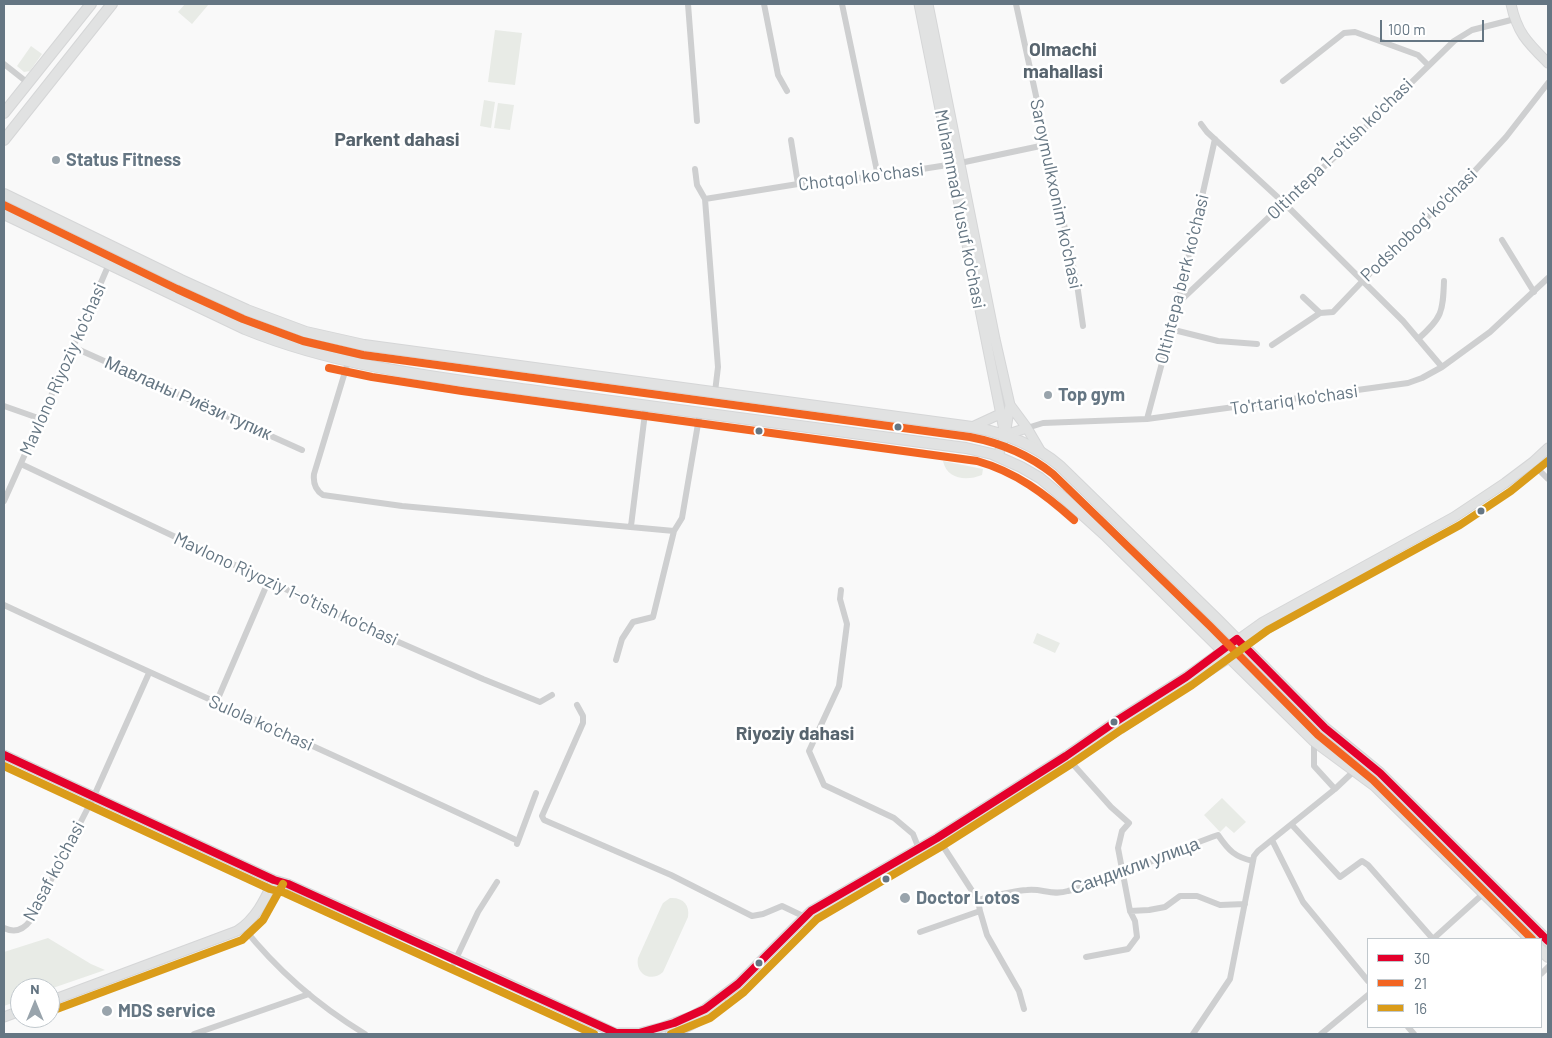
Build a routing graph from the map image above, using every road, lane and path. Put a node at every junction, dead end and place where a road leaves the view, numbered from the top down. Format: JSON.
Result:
{"nodes":[{"id":1,"x":91,"y":4,"type":"edge"},
{"id":2,"x":112,"y":4,"type":"edge"},
{"id":3,"x":688,"y":4,"type":"edge"},
{"id":4,"x":764,"y":4,"type":"edge"},
{"id":5,"x":842,"y":4,"type":"edge"},
{"id":6,"x":919,"y":4,"type":"edge"},
{"id":7,"x":928,"y":4,"type":"edge"},
{"id":8,"x":1016,"y":4,"type":"edge"},
{"id":9,"x":1511,"y":4,"type":"edge"},
{"id":10,"x":1515,"y":19,"type":"junction"},
{"id":11,"x":1548,"y":63,"type":"edge"},
{"id":12,"x":4,"y":64,"type":"edge"},
{"id":13,"x":1428,"y":65,"type":"junction"},
{"id":14,"x":1283,"y":81,"type":"dead end"},
{"id":15,"x":28,"y":83,"type":"junction"},
{"id":16,"x":1548,"y":84,"type":"edge"},
{"id":17,"x":787,"y":91,"type":"dead end"},
{"id":18,"x":4,"y":114,"type":"edge"},
{"id":19,"x":696,"y":121,"type":"dead end"},
{"id":20,"x":1201,"y":124,"type":"dead end"},
{"id":21,"x":1215,"y":139,"type":"junction"},
{"id":22,"x":4,"y":140,"type":"edge"},
{"id":23,"x":791,"y":140,"type":"dead end"},
{"id":24,"x":1045,"y":145,"type":"junction"},
{"id":25,"x":955,"y":164,"type":"junction"},
{"id":26,"x":695,"y":169,"type":"dead end"},
{"id":27,"x":878,"y":176,"type":"junction"},
{"id":28,"x":798,"y":184,"type":"junction"},
{"id":29,"x":4,"y":194,"type":"edge"},
{"id":30,"x":705,"y":199,"type":"junction"},
{"id":31,"x":1284,"y":203,"type":"junction"},
{"id":32,"x":4,"y":214,"type":"edge"},
{"id":33,"x":1502,"y":240,"type":"dead end"},
{"id":34,"x":109,"y":264,"type":"junction"},
{"id":35,"x":1548,"y":278,"type":"edge"},
{"id":36,"x":1444,"y":280,"type":"dead end"},
{"id":37,"x":1361,"y":281,"type":"junction"},
{"id":38,"x":1534,"y":292,"type":"junction"},
{"id":39,"x":1303,"y":296,"type":"dead end"},
{"id":40,"x":1178,"y":302,"type":"junction"},
{"id":41,"x":1320,"y":313,"type":"junction"},
{"id":42,"x":1083,"y":326,"type":"dead end"},
{"id":43,"x":1170,"y":329,"type":"junction"},
{"id":44,"x":1418,"y":339,"type":"junction"},
{"id":45,"x":1257,"y":344,"type":"dead end"},
{"id":46,"x":1272,"y":344,"type":"dead end"},
{"id":47,"x":73,"y":347,"type":"junction"},
{"id":48,"x":348,"y":362,"type":"junction"},
{"id":49,"x":1442,"y":367,"type":"junction"},
{"id":50,"x":715,"y":392,"type":"junction"},
{"id":51,"x":646,"y":405,"type":"junction"},
{"id":52,"x":1010,"y":405,"type":"junction"},
{"id":53,"x":4,"y":406,"type":"edge"},
{"id":54,"x":700,"y":412,"type":"junction"},
{"id":55,"x":1000,"y":414,"type":"junction"},
{"id":56,"x":41,"y":419,"type":"junction"},
{"id":57,"x":1148,"y":419,"type":"junction"},
{"id":58,"x":972,"y":427,"type":"junction"},
{"id":59,"x":1027,"y":428,"type":"junction"},
{"id":60,"x":1005,"y":435,"type":"junction"},
{"id":61,"x":1548,"y":448,"type":"edge"},
{"id":62,"x":302,"y":450,"type":"dead end"},
{"id":63,"x":1042,"y":452,"type":"junction"},
{"id":64,"x":1548,"y":455,"type":"edge"},
{"id":65,"x":998,"y":456,"type":"junction"},
{"id":66,"x":21,"y":464,"type":"junction"},
{"id":67,"x":1534,"y":465,"type":"junction"},
{"id":68,"x":1548,"y":478,"type":"edge"},
{"id":69,"x":4,"y":501,"type":"edge"},
{"id":70,"x":631,"y":526,"type":"junction"},
{"id":71,"x":674,"y":530,"type":"junction"},
{"id":72,"x":268,"y":582,"type":"junction"},
{"id":73,"x":841,"y":590,"type":"dead end"},
{"id":74,"x":4,"y":605,"type":"edge"},
{"id":75,"x":1241,"y":643,"type":"junction"},
{"id":76,"x":1225,"y":654,"type":"junction"},
{"id":77,"x":616,"y":660,"type":"dead end"},
{"id":78,"x":149,"y":673,"type":"junction"},
{"id":79,"x":552,"y":695,"type":"dead end"},
{"id":80,"x":216,"y":703,"type":"junction"},
{"id":81,"x":577,"y":705,"type":"dead end"},
{"id":82,"x":1314,"y":741,"type":"junction"},
{"id":83,"x":4,"y":755,"type":"edge"},
{"id":84,"x":1069,"y":759,"type":"junction"},
{"id":85,"x":1354,"y":771,"type":"junction"},
{"id":86,"x":1335,"y":790,"type":"junction"},
{"id":87,"x":536,"y":793,"type":"dead end"},
{"id":88,"x":94,"y":796,"type":"junction"},
{"id":89,"x":1292,"y":825,"type":"junction"},
{"id":90,"x":1272,"y":840,"type":"junction"},
{"id":91,"x":941,"y":843,"type":"junction"},
{"id":92,"x":921,"y":852,"type":"junction"},
{"id":93,"x":1252,"y":861,"type":"junction"},
{"id":94,"x":1122,"y":873,"type":"junction"},
{"id":95,"x":274,"y":880,"type":"junction"},
{"id":96,"x":497,"y":882,"type":"dead end"},
{"id":97,"x":1484,"y":893,"type":"junction"},
{"id":98,"x":978,"y":900,"type":"junction"},
{"id":99,"x":1245,"y":904,"type":"junction"},
{"id":100,"x":980,"y":911,"type":"junction"},
{"id":101,"x":1130,"y":911,"type":"junction"},
{"id":102,"x":803,"y":921,"type":"junction"},
{"id":103,"x":243,"y":927,"type":"junction"},
{"id":104,"x":4,"y":928,"type":"edge"},
{"id":105,"x":920,"y":932,"type":"dead end"},
{"id":106,"x":1432,"y":938,"type":"edge"},
{"id":107,"x":1434,"y":938,"type":"edge"},
{"id":108,"x":1529,"y":938,"type":"edge"},
{"id":109,"x":1548,"y":941,"type":"edge"},
{"id":110,"x":778,"y":947,"type":"junction"},
{"id":111,"x":1086,"y":957,"type":"dead end"},
{"id":112,"x":455,"y":961,"type":"junction"},
{"id":113,"x":1367,"y":980,"type":"edge"},
{"id":114,"x":309,"y":994,"type":"junction"},
{"id":115,"x":60,"y":996,"type":"edge"},
{"id":116,"x":1367,"y":996,"type":"edge"},
{"id":117,"x":1024,"y":1009,"type":"dead end"},
{"id":118,"x":194,"y":1034,"type":"edge"},
{"id":119,"x":365,"y":1034,"type":"edge"},
{"id":120,"x":614,"y":1034,"type":"edge"},
{"id":121,"x":670,"y":1034,"type":"edge"},
{"id":122,"x":1193,"y":1034,"type":"edge"},
{"id":123,"x":1321,"y":1034,"type":"edge"}],
"edges":[{"from":1,"to":15,"type":"main road"},
{"from":2,"to":22,"type":"main road"},
{"from":3,"to":19,"type":"street"},
{"from":4,"to":17,"type":"street"},
{"from":5,"to":27,"type":"street"},
{"from":6,"to":25,"type":"street","name":"Muhammad Yusuf ko'chasi"},
{"from":7,"to":25,"type":"street","name":"Muhammad Yusuf ko'chasi"},
{"from":8,"to":24,"type":"street","name":"Saroymulkxonim ko'chasi"},
{"from":9,"to":10,"type":"street"},
{"from":10,"to":11,"type":"street"},
{"from":10,"to":13,"type":"street","name":"Oltintepa 1-o'tish ko'chasi"},
{"from":12,"to":15,"type":"street"},
{"from":13,"to":14,"type":"street"},
{"from":13,"to":31,"type":"street","name":"Oltintepa 1-o'tish ko'chasi"},
{"from":15,"to":18,"type":"main road"},
{"from":16,"to":37,"type":"street","name":"Podshobog' ko'chasi"},
{"from":20,"to":21,"type":"street"},
{"from":21,"to":31,"type":"street"},
{"from":21,"to":40,"type":"street","name":"Oltintepa berk ko'chasi"},
{"from":23,"to":28,"type":"street"},
{"from":24,"to":25,"type":"street","name":"Chotqol koʻchasi"},
{"from":24,"to":42,"type":"street","name":"Saroymulkxonim ko'chasi"},
{"from":25,"to":27,"type":"street","name":"Chotqol koʻchasi"},
{"from":25,"to":52,"type":"street","name":"Muhammad Yusuf ko'chasi"},
{"from":25,"to":55,"type":"street","name":"Muhammad Yusuf ko'chasi"},
{"from":26,"to":30,"type":"street"},
{"from":27,"to":28,"type":"street","name":"Chotqol koʻchasi"},
{"from":28,"to":30,"type":"street","name":"Chotqol koʻchasi"},
{"from":29,"to":50,"type":"main road"},
{"from":30,"to":50,"type":"street"},
{"from":31,"to":37,"type":"street"},
{"from":31,"to":40,"type":"street","name":"Oltintepa 1-o'tish ko'chasi"},
{"from":32,"to":34,"type":"main road"},
{"from":33,"to":38,"type":"street"},
{"from":34,"to":47,"type":"street","name":"Mavlono Riyoziy ko'chasi"},
{"from":34,"to":48,"type":"main road"},
{"from":35,"to":38,"type":"street","name":"To'rtariq ko'chasi"},
{"from":36,"to":44,"type":"street"},
{"from":37,"to":41,"type":"street","name":"Podshobog' ko'chasi"},
{"from":37,"to":44,"type":"street"},
{"from":38,"to":49,"type":"street","name":"To'rtariq ko'chasi"},
{"from":39,"to":41,"type":"street"},
{"from":40,"to":43,"type":"street","name":"Oltintepa berk ko'chasi"},
{"from":41,"to":46,"type":"street","name":"Podshobog' ko'chasi"},
{"from":43,"to":45,"type":"street"},
{"from":43,"to":57,"type":"street","name":"Oltintepa berk ko'chasi"},
{"from":44,"to":49,"type":"street"},
{"from":47,"to":56,"type":"street","name":"Mavlono Riyoziy ko'chasi"},
{"from":47,"to":62,"type":"street","name":"Мавланы Риёзи тупик"},
{"from":48,"to":51,"type":"main road"},
{"from":48,"to":70,"type":"street"},
{"from":49,"to":57,"type":"street","name":"To'rtariq ko'chasi"},
{"from":50,"to":58,"type":"main road"},
{"from":51,"to":54,"type":"main road"},
{"from":51,"to":70,"type":"street"},
{"from":52,"to":59,"type":"street","name":"Muhammad Yusuf ko'chasi"},
{"from":52,"to":60,"type":"street","name":"Muhammad Yusuf ko'chasi"},
{"from":53,"to":56,"type":"street"},
{"from":54,"to":65,"type":"main road"},
{"from":54,"to":71,"type":"street"},
{"from":55,"to":58,"type":"street"},
{"from":55,"to":60,"type":"street","name":"Muhammad Yusuf ko'chasi"},
{"from":56,"to":66,"type":"street","name":"Mavlono Riyoziy ko'chasi"},
{"from":57,"to":59,"type":"street","name":"To'rtariq ko'chasi"},
{"from":58,"to":60,"type":"main road"},
{"from":59,"to":60,"type":"street","name":"To'rtariq ko'chasi"},
{"from":59,"to":63,"type":"street","name":"Muhammad Yusuf ko'chasi"},
{"from":60,"to":63,"type":"main road"},
{"from":60,"to":65,"type":"street","name":"Muhammad Yusuf ko'chasi"},
{"from":61,"to":67,"type":"street"},
{"from":63,"to":75,"type":"main road"},
{"from":64,"to":67,"type":"street"},
{"from":65,"to":76,"type":"main road"},
{"from":66,"to":69,"type":"street","name":"Mavlono Riyoziy ko'chasi"},
{"from":66,"to":72,"type":"street","name":"Mavlono Riyoziy 1-o'tish ko'chasi"},
{"from":67,"to":68,"type":"street"},
{"from":67,"to":75,"type":"street"},
{"from":70,"to":71,"type":"street"},
{"from":71,"to":77,"type":"street"},
{"from":72,"to":79,"type":"street","name":"Mavlono Riyoziy 1-o'tish ko'chasi"},
{"from":72,"to":80,"type":"street"},
{"from":73,"to":92,"type":"street"},
{"from":74,"to":78,"type":"street","name":"Sulola ko'chasi"},
{"from":75,"to":76,"type":"street"},
{"from":75,"to":109,"type":"main road"},
{"from":76,"to":82,"type":"main road"},
{"from":76,"to":84,"type":"street"},
{"from":78,"to":80,"type":"street","name":"Sulola ko'chasi"},
{"from":78,"to":88,"type":"street","name":"Nasaf ko'chasi"},
{"from":80,"to":87,"type":"street","name":"Sulola ko'chasi"},
{"from":81,"to":102,"type":"street"},
{"from":82,"to":85,"type":"main road"},
{"from":82,"to":86,"type":"street"},
{"from":83,"to":88,"type":"street"},
{"from":84,"to":91,"type":"street"},
{"from":84,"to":92,"type":"street"},
{"from":84,"to":94,"type":"street"},
{"from":85,"to":86,"type":"street"},
{"from":85,"to":97,"type":"main road"},
{"from":86,"to":89,"type":"street"},
{"from":88,"to":95,"type":"street"},
{"from":88,"to":104,"type":"street","name":"Nasaf ko'chasi"},
{"from":89,"to":90,"type":"street"},
{"from":89,"to":106,"type":"street"},
{"from":90,"to":93,"type":"street"},
{"from":90,"to":113,"type":"street"},
{"from":91,"to":92,"type":"street"},
{"from":91,"to":98,"type":"street"},
{"from":92,"to":102,"type":"street"},
{"from":93,"to":94,"type":"street","name":"Сандикли улица"},
{"from":93,"to":99,"type":"street"},
{"from":94,"to":98,"type":"street","name":"Сандикли улица"},
{"from":94,"to":101,"type":"street"},
{"from":95,"to":103,"type":"street"},
{"from":95,"to":112,"type":"street"},
{"from":96,"to":112,"type":"street"},
{"from":97,"to":107,"type":"street"},
{"from":97,"to":108,"type":"main road"},
{"from":98,"to":100,"type":"street"},
{"from":99,"to":101,"type":"street"},
{"from":99,"to":122,"type":"street"},
{"from":100,"to":105,"type":"street"},
{"from":100,"to":117,"type":"street"},
{"from":101,"to":111,"type":"street"},
{"from":102,"to":110,"type":"street"},
{"from":103,"to":114,"type":"street"},
{"from":103,"to":115,"type":"street"},
{"from":110,"to":120,"type":"street"},
{"from":110,"to":121,"type":"street"},
{"from":112,"to":120,"type":"street"},
{"from":114,"to":118,"type":"street"},
{"from":114,"to":119,"type":"street"},
{"from":116,"to":123,"type":"street"}]}
